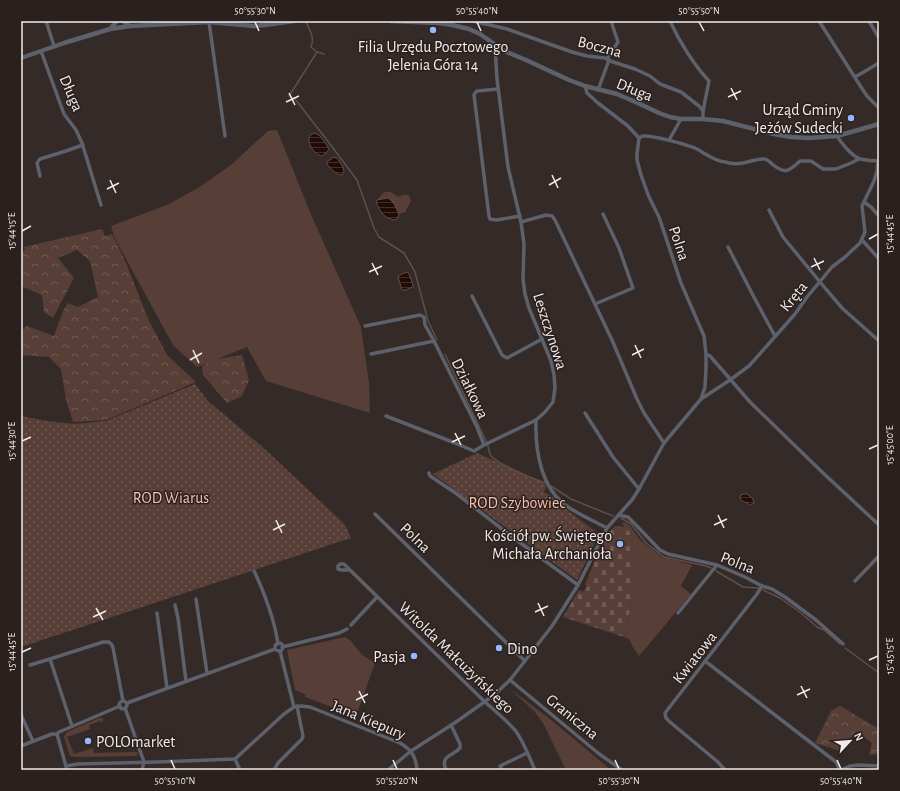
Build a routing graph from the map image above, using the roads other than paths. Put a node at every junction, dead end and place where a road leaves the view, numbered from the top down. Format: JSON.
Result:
{"nodes":[{"id":1,"x":46,"y":21,"type":"edge"},
{"id":2,"x":117,"y":21,"type":"edge"},
{"id":3,"x":124,"y":21,"type":"edge"},
{"id":4,"x":294,"y":21,"type":"edge"},
{"id":5,"x":391,"y":21,"type":"edge"},
{"id":6,"x":473,"y":21,"type":"edge"},
{"id":7,"x":611,"y":21,"type":"edge"},
{"id":8,"x":670,"y":21,"type":"edge"},
{"id":9,"x":819,"y":21,"type":"edge"},
{"id":10,"x":869,"y":21,"type":"edge"},
{"id":11,"x":209,"y":22,"type":"edge"},
{"id":12,"x":438,"y":22,"type":"edge"},
{"id":13,"x":130,"y":26,"type":"junction"},
{"id":14,"x":110,"y":29,"type":"junction"},
{"id":15,"x":879,"y":38,"type":"edge"},
{"id":16,"x":495,"y":45,"type":"junction"},
{"id":17,"x":54,"y":46,"type":"junction"},
{"id":18,"x":41,"y":51,"type":"junction"},
{"id":19,"x":21,"y":58,"type":"edge"},
{"id":20,"x":608,"y":60,"type":"junction"},
{"id":21,"x":879,"y":63,"type":"edge"},
{"id":22,"x":855,"y":77,"type":"junction"},
{"id":23,"x":585,"y":86,"type":"junction"},
{"id":24,"x":498,"y":89,"type":"junction"},
{"id":25,"x":598,"y":90,"type":"junction"},
{"id":26,"x":879,"y":108,"type":"edge"},
{"id":27,"x":703,"y":111,"type":"junction"},
{"id":28,"x":681,"y":119,"type":"junction"},
{"id":29,"x":703,"y":119,"type":"junction"},
{"id":30,"x":879,"y":124,"type":"edge"},
{"id":31,"x":225,"y":136,"type":"dead end"},
{"id":32,"x":837,"y":136,"type":"junction"},
{"id":33,"x":639,"y":138,"type":"junction"},
{"id":34,"x":669,"y":140,"type":"junction"},
{"id":35,"x":83,"y":145,"type":"junction"},
{"id":36,"x":859,"y":159,"type":"junction"},
{"id":37,"x":879,"y":161,"type":"edge"},
{"id":38,"x":878,"y":172,"type":"edge"},
{"id":39,"x":40,"y":176,"type":"dead end"},
{"id":40,"x":864,"y":202,"type":"junction"},
{"id":41,"x":101,"y":205,"type":"dead end"},
{"id":42,"x":769,"y":210,"type":"dead end"},
{"id":43,"x":603,"y":214,"type":"dead end"},
{"id":44,"x":520,"y":216,"type":"junction"},
{"id":45,"x":879,"y":216,"type":"edge"},
{"id":46,"x":521,"y":222,"type":"junction"},
{"id":47,"x":862,"y":240,"type":"junction"},
{"id":48,"x":728,"y":246,"type":"dead end"},
{"id":49,"x":879,"y":259,"type":"edge"},
{"id":50,"x":820,"y":282,"type":"junction"},
{"id":51,"x":472,"y":296,"type":"dead end"},
{"id":52,"x":595,"y":304,"type":"junction"},
{"id":53,"x":365,"y":326,"type":"dead end"},
{"id":54,"x":775,"y":336,"type":"junction"},
{"id":55,"x":542,"y":339,"type":"junction"},
{"id":56,"x":434,"y":341,"type":"junction"},
{"id":57,"x":879,"y":341,"type":"edge"},
{"id":58,"x":371,"y":354,"type":"dead end"},
{"id":59,"x":706,"y":354,"type":"junction"},
{"id":60,"x":730,"y":380,"type":"junction"},
{"id":61,"x":701,"y":399,"type":"junction"},
{"id":62,"x":585,"y":413,"type":"dead end"},
{"id":63,"x":386,"y":416,"type":"dead end"},
{"id":64,"x":536,"y":420,"type":"junction"},
{"id":65,"x":664,"y":443,"type":"junction"},
{"id":66,"x":487,"y":444,"type":"junction"},
{"id":67,"x":428,"y":474,"type":"dead end"},
{"id":68,"x":639,"y":489,"type":"junction"},
{"id":69,"x":375,"y":514,"type":"dead end"},
{"id":70,"x":619,"y":515,"type":"junction"},
{"id":71,"x":879,"y":525,"type":"edge"},
{"id":72,"x":607,"y":528,"type":"junction"},
{"id":73,"x":879,"y":556,"type":"edge"},
{"id":74,"x":717,"y":565,"type":"junction"},
{"id":75,"x":350,"y":570,"type":"dead end"},
{"id":76,"x":254,"y":571,"type":"dead end"},
{"id":77,"x":855,"y":581,"type":"dead end"},
{"id":78,"x":578,"y":585,"type":"junction"},
{"id":79,"x":762,"y":586,"type":"junction"},
{"id":80,"x":377,"y":597,"type":"junction"},
{"id":81,"x":196,"y":599,"type":"dead end"},
{"id":82,"x":174,"y":605,"type":"dead end"},
{"id":83,"x":158,"y":613,"type":"dead end"},
{"id":84,"x":678,"y":614,"type":"dead end"},
{"id":85,"x":352,"y":625,"type":"dead end"},
{"id":86,"x":347,"y":629,"type":"dead end"},
{"id":87,"x":278,"y":644,"type":"junction"},
{"id":88,"x":843,"y":644,"type":"dead end"},
{"id":89,"x":282,"y":646,"type":"junction"},
{"id":90,"x":275,"y":649,"type":"junction"},
{"id":91,"x":280,"y":651,"type":"junction"},
{"id":92,"x":50,"y":659,"type":"junction"},
{"id":93,"x":525,"y":661,"type":"junction"},
{"id":94,"x":705,"y":661,"type":"junction"},
{"id":95,"x":30,"y":665,"type":"dead end"},
{"id":96,"x":207,"y":673,"type":"junction"},
{"id":97,"x":510,"y":680,"type":"junction"},
{"id":98,"x":186,"y":681,"type":"junction"},
{"id":99,"x":167,"y":688,"type":"junction"},
{"id":100,"x":123,"y":701,"type":"junction"},
{"id":101,"x":485,"y":702,"type":"junction"},
{"id":102,"x":127,"y":703,"type":"junction"},
{"id":103,"x":120,"y":706,"type":"junction"},
{"id":104,"x":295,"y":707,"type":"junction"},
{"id":105,"x":125,"y":708,"type":"junction"},
{"id":106,"x":21,"y":715,"type":"edge"},
{"id":107,"x":451,"y":725,"type":"junction"},
{"id":108,"x":72,"y":726,"type":"junction"},
{"id":109,"x":57,"y":734,"type":"junction"},
{"id":110,"x":33,"y":741,"type":"junction"},
{"id":111,"x":21,"y":746,"type":"edge"},
{"id":112,"x":411,"y":751,"type":"junction"},
{"id":113,"x":527,"y":753,"type":"junction"},
{"id":114,"x":235,"y":759,"type":"junction"},
{"id":115,"x":144,"y":762,"type":"junction"},
{"id":116,"x":877,"y":767,"type":"edge"},
{"id":117,"x":67,"y":768,"type":"edge"},
{"id":118,"x":142,"y":770,"type":"edge"},
{"id":119,"x":240,"y":770,"type":"edge"},
{"id":120,"x":274,"y":770,"type":"edge"},
{"id":121,"x":388,"y":770,"type":"edge"},
{"id":122,"x":417,"y":770,"type":"edge"},
{"id":123,"x":446,"y":770,"type":"edge"},
{"id":124,"x":502,"y":770,"type":"edge"},
{"id":125,"x":535,"y":770,"type":"edge"},
{"id":126,"x":622,"y":770,"type":"edge"},
{"id":127,"x":725,"y":770,"type":"edge"},
{"id":128,"x":840,"y":770,"type":"edge"}],
"edges":[{"from":1,"to":17,"type":"street"},
{"from":2,"to":14,"type":"street"},
{"from":3,"to":13,"type":"street"},
{"from":4,"to":11,"type":"street"},
{"from":5,"to":12,"type":"street","name":"Długa"},
{"from":6,"to":20,"type":"street","name":"Boczna"},
{"from":7,"to":20,"type":"street"},
{"from":8,"to":27,"type":"street"},
{"from":9,"to":22,"type":"street"},
{"from":10,"to":15,"type":"street"},
{"from":11,"to":13,"type":"street"},
{"from":11,"to":31,"type":"street"},
{"from":12,"to":16,"type":"street","name":"Długa"},
{"from":13,"to":14,"type":"street"},
{"from":14,"to":17,"type":"street"},
{"from":16,"to":23,"type":"street","name":"Długa"},
{"from":16,"to":24,"type":"street","name":"Leszczynowa"},
{"from":17,"to":18,"type":"street"},
{"from":18,"to":19,"type":"street"},
{"from":18,"to":35,"type":"street","name":"Długa"},
{"from":20,"to":25,"type":"street"},
{"from":20,"to":27,"type":"street","name":"Boczna"},
{"from":21,"to":22,"type":"street"},
{"from":22,"to":26,"type":"street"},
{"from":23,"to":25,"type":"street","name":"Długa"},
{"from":23,"to":33,"type":"street"},
{"from":24,"to":44,"type":"street","name":"Leszczynowa"},
{"from":24,"to":44,"type":"street"},
{"from":25,"to":28,"type":"street","name":"Długa"},
{"from":27,"to":29,"type":"street"},
{"from":28,"to":29,"type":"street","name":"Długa"},
{"from":28,"to":34,"type":"street"},
{"from":29,"to":32,"type":"street","name":"Długa"},
{"from":30,"to":32,"type":"street","name":"Długa"},
{"from":32,"to":36,"type":"street"},
{"from":33,"to":34,"type":"street"},
{"from":33,"to":59,"type":"street","name":"Polna"},
{"from":34,"to":36,"type":"street"},
{"from":35,"to":39,"type":"street"},
{"from":35,"to":41,"type":"street","name":"Długa"},
{"from":36,"to":37,"type":"street"},
{"from":37,"to":38,"type":"street"},
{"from":38,"to":40,"type":"street"},
{"from":40,"to":45,"type":"street"},
{"from":40,"to":47,"type":"street"},
{"from":42,"to":50,"type":"street"},
{"from":43,"to":52,"type":"street"},
{"from":44,"to":46,"type":"street","name":"Leszczynowa"},
{"from":46,"to":52,"type":"street"},
{"from":46,"to":55,"type":"street","name":"Leszczynowa"},
{"from":47,"to":49,"type":"street"},
{"from":47,"to":50,"type":"street","name":"Kręta"},
{"from":48,"to":54,"type":"street"},
{"from":50,"to":54,"type":"street","name":"Kręta"},
{"from":50,"to":57,"type":"street"},
{"from":51,"to":55,"type":"street"},
{"from":52,"to":65,"type":"street"},
{"from":53,"to":56,"type":"street","name":"Działkowa"},
{"from":54,"to":60,"type":"street","name":"Kręta"},
{"from":55,"to":64,"type":"street","name":"Leszczynowa"},
{"from":56,"to":58,"type":"street"},
{"from":56,"to":66,"type":"street","name":"Działkowa"},
{"from":59,"to":60,"type":"street"},
{"from":59,"to":61,"type":"street","name":"Polna"},
{"from":60,"to":61,"type":"street","name":"Kręta"},
{"from":60,"to":71,"type":"street"},
{"from":61,"to":65,"type":"street","name":"Polna"},
{"from":62,"to":68,"type":"street"},
{"from":63,"to":66,"type":"street"},
{"from":64,"to":66,"type":"street"},
{"from":64,"to":72,"type":"street"},
{"from":65,"to":68,"type":"street","name":"Polna"},
{"from":67,"to":78,"type":"street"},
{"from":68,"to":70,"type":"street","name":"Polna"},
{"from":69,"to":93,"type":"street","name":"Polna"},
{"from":70,"to":72,"type":"street","name":"Polna"},
{"from":70,"to":74,"type":"street","name":"Polna"},
{"from":72,"to":78,"type":"street","name":"Polna"},
{"from":73,"to":77,"type":"street"},
{"from":74,"to":79,"type":"street","name":"Polna"},
{"from":74,"to":84,"type":"street"},
{"from":75,"to":80,"type":"street","name":"Witolda Małcużyńskiego"},
{"from":76,"to":87,"type":"street"},
{"from":78,"to":93,"type":"street","name":"Polna"},
{"from":79,"to":88,"type":"street","name":"Polna"},
{"from":79,"to":94,"type":"street","name":"Kwiatowa"},
{"from":80,"to":85,"type":"street"},
{"from":80,"to":101,"type":"street","name":"Witolda Małcużyńskiego"},
{"from":81,"to":96,"type":"street"},
{"from":82,"to":98,"type":"street"},
{"from":83,"to":99,"type":"street"},
{"from":86,"to":89,"type":"street"},
{"from":87,"to":89,"type":"street"},
{"from":87,"to":90,"type":"street"},
{"from":89,"to":91,"type":"street"},
{"from":90,"to":91,"type":"street"},
{"from":90,"to":96,"type":"street"},
{"from":91,"to":104,"type":"street"},
{"from":92,"to":95,"type":"street"},
{"from":92,"to":100,"type":"street"},
{"from":92,"to":108,"type":"street"},
{"from":93,"to":97,"type":"street","name":"Polna"},
{"from":94,"to":127,"type":"street","name":"Kwiatowa"},
{"from":94,"to":128,"type":"street"},
{"from":96,"to":98,"type":"street"},
{"from":97,"to":101,"type":"street","name":"Polna"},
{"from":97,"to":126,"type":"street","name":"Graniczna"},
{"from":98,"to":99,"type":"street"},
{"from":99,"to":102,"type":"street"},
{"from":100,"to":102,"type":"street"},
{"from":100,"to":103,"type":"street"},
{"from":101,"to":107,"type":"street","name":"Jana Kiepury"},
{"from":101,"to":113,"type":"street","name":"Witolda Małcużyńskiego"},
{"from":102,"to":105,"type":"street"},
{"from":103,"to":105,"type":"street"},
{"from":103,"to":108,"type":"street"},
{"from":104,"to":112,"type":"street","name":"Jana Kiepury"},
{"from":104,"to":114,"type":"street"},
{"from":104,"to":120,"type":"street"},
{"from":105,"to":115,"type":"street"},
{"from":106,"to":110,"type":"street"},
{"from":107,"to":112,"type":"street","name":"Jana Kiepury"},
{"from":107,"to":123,"type":"street"},
{"from":108,"to":109,"type":"street"},
{"from":109,"to":110,"type":"street"},
{"from":109,"to":117,"type":"street"},
{"from":110,"to":111,"type":"street"},
{"from":112,"to":121,"type":"street"},
{"from":112,"to":122,"type":"street","name":"Jana Kiepury"},
{"from":113,"to":124,"type":"street"},
{"from":113,"to":125,"type":"street","name":"Witolda Małcużyńskiego"},
{"from":114,"to":115,"type":"street"},
{"from":114,"to":119,"type":"street"},
{"from":115,"to":117,"type":"street"},
{"from":115,"to":118,"type":"street"},
{"from":116,"to":128,"type":"street"}]}
